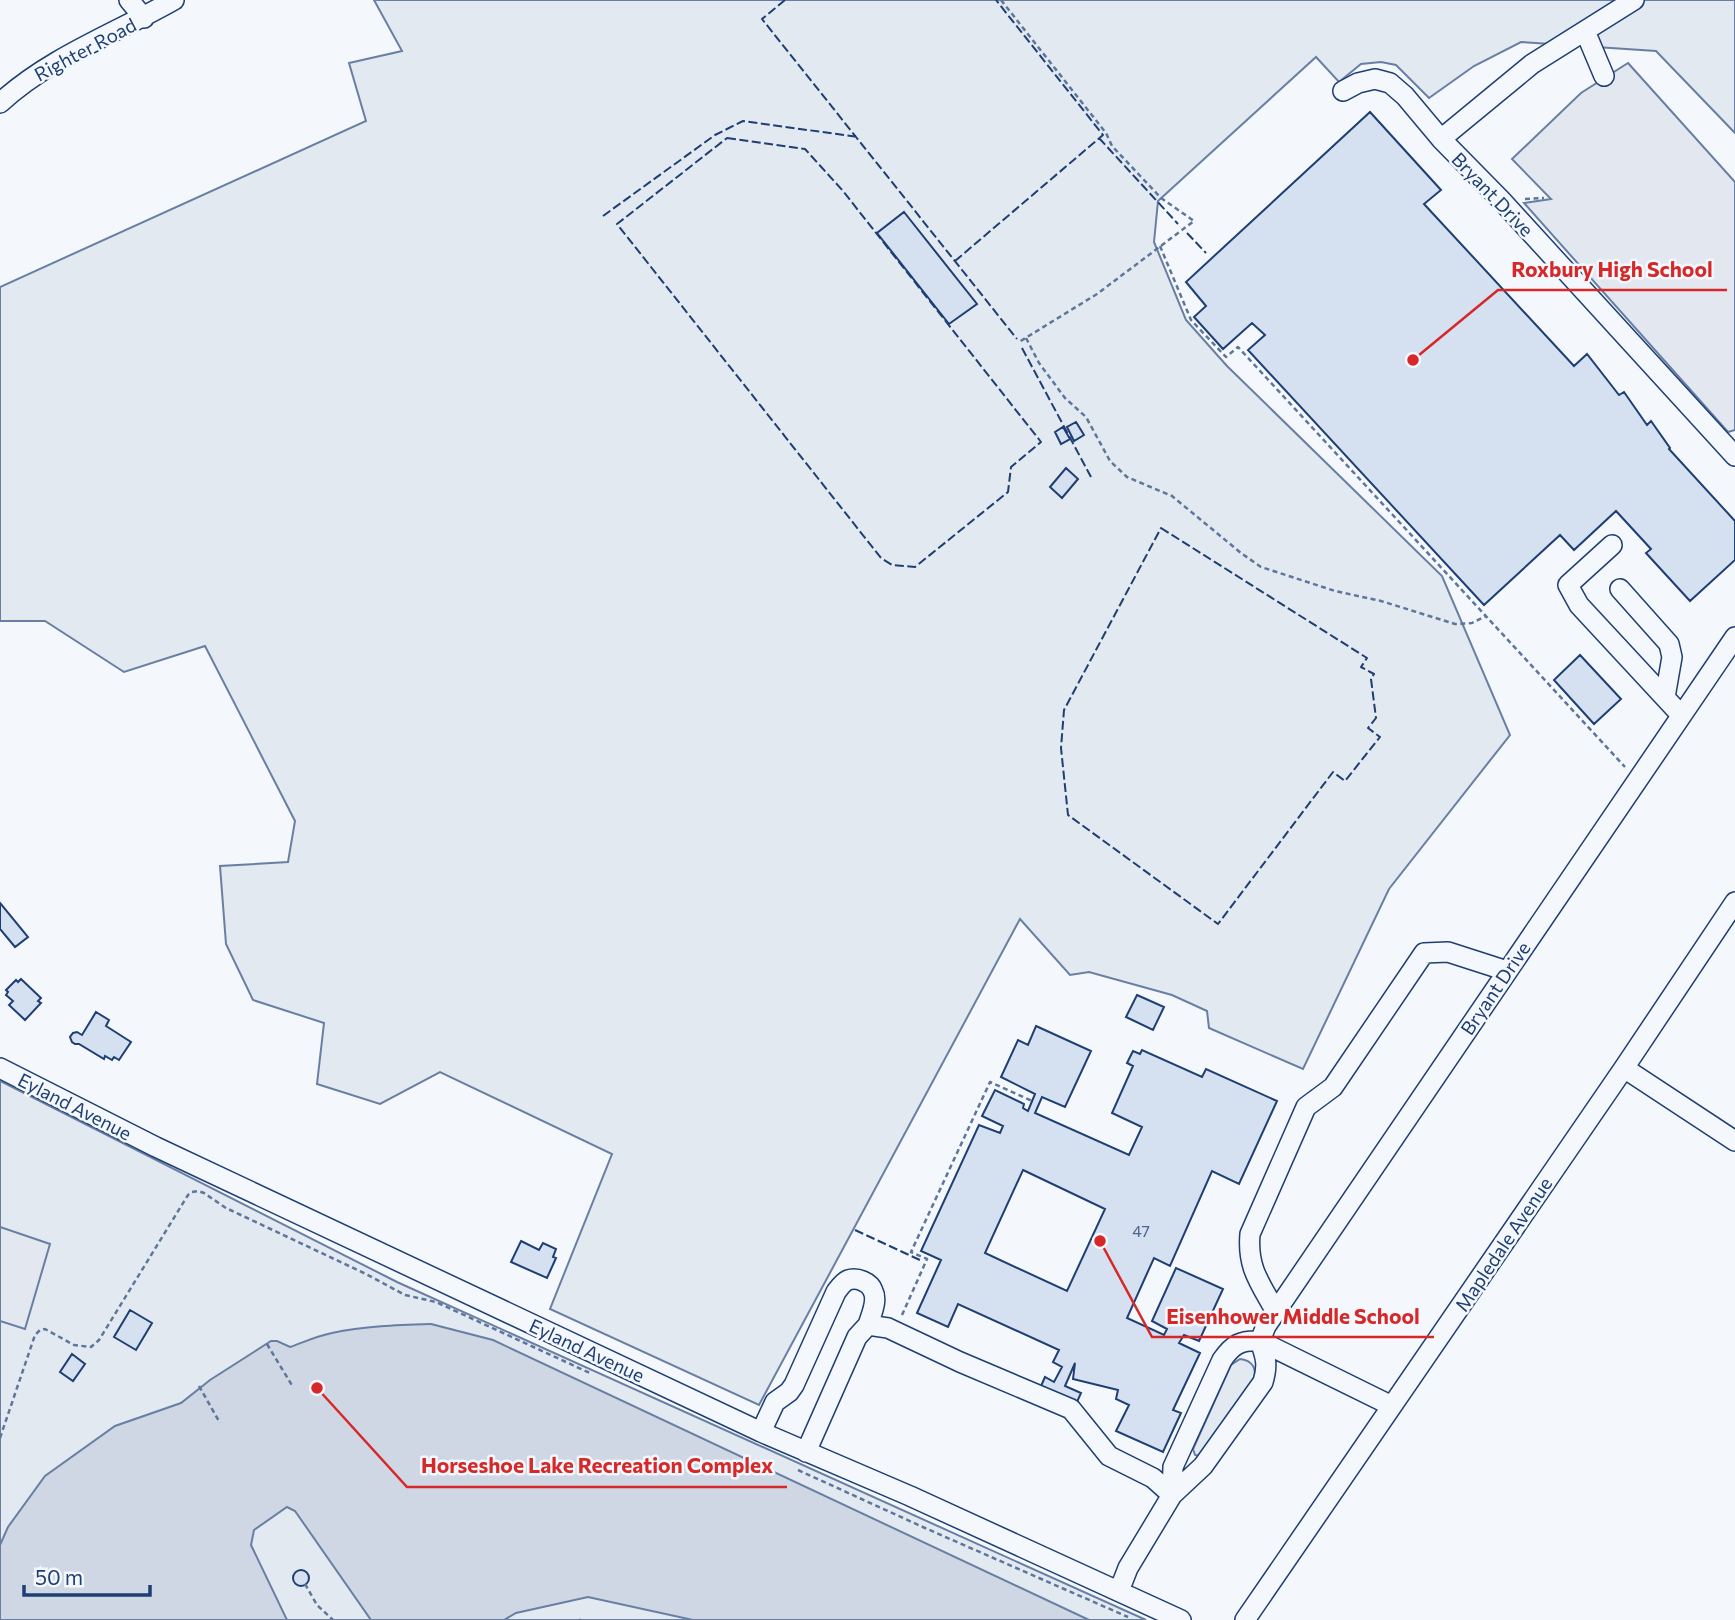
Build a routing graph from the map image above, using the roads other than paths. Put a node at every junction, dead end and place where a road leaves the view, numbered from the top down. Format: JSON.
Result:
{"nodes":[{"id":1,"x":129,"y":0,"type":"edge"},
{"id":2,"x":174,"y":0,"type":"edge"},
{"id":3,"x":1634,"y":0,"type":"edge"},
{"id":4,"x":144,"y":18,"type":"junction"},
{"id":5,"x":1585,"y":30,"type":"junction"},
{"id":6,"x":1604,"y":76,"type":"dead end"},
{"id":7,"x":1343,"y":91,"type":"dead end"},
{"id":8,"x":0,"y":103,"type":"edge"},
{"id":9,"x":1441,"y":139,"type":"junction"},
{"id":10,"x":1735,"y":456,"type":"edge"},
{"id":11,"x":1612,"y":545,"type":"dead end"},
{"id":12,"x":1620,"y":589,"type":"dead end"},
{"id":13,"x":1735,"y":637,"type":"edge"},
{"id":14,"x":1665,"y":697,"type":"junction"},
{"id":15,"x":1681,"y":715,"type":"junction"},
{"id":16,"x":1735,"y":902,"type":"edge"},
{"id":17,"x":1507,"y":971,"type":"junction"},
{"id":18,"x":1624,"y":1068,"type":"junction"},
{"id":19,"x":2,"y":1072,"type":"edge"},
{"id":20,"x":1735,"y":1141,"type":"edge"},
{"id":21,"x":1276,"y":1312,"type":"junction"},
{"id":22,"x":868,"y":1325,"type":"junction"},
{"id":23,"x":1260,"y":1341,"type":"junction"},
{"id":24,"x":1392,"y":1406,"type":"junction"},
{"id":25,"x":761,"y":1432,"type":"junction"},
{"id":26,"x":802,"y":1461,"type":"junction"},
{"id":27,"x":1172,"y":1495,"type":"junction"},
{"id":28,"x":1119,"y":1591,"type":"junction"},
{"id":29,"x":1181,"y":1620,"type":"edge"},
{"id":30,"x":1245,"y":1620,"type":"edge"}],
"edges":[{"from":1,"to":4,"type":"street"},
{"from":2,"to":4,"type":"street","name":"Righter Road"},
{"from":3,"to":5,"type":"street","name":"Bryant Drive"},
{"from":4,"to":8,"type":"street","name":"Righter Road"},
{"from":5,"to":6,"type":"street"},
{"from":5,"to":9,"type":"street","name":"Bryant Drive"},
{"from":7,"to":9,"type":"street"},
{"from":9,"to":10,"type":"street","name":"Bryant Drive"},
{"from":11,"to":14,"type":"street"},
{"from":12,"to":14,"type":"street"},
{"from":13,"to":15,"type":"street","name":"Bryant Drive"},
{"from":14,"to":15,"type":"street"},
{"from":15,"to":17,"type":"street","name":"Bryant Drive"},
{"from":16,"to":18,"type":"street","name":"Mapledale Avenue"},
{"from":17,"to":21,"type":"street","name":"Bryant Drive"},
{"from":17,"to":21,"type":"street"},
{"from":18,"to":20,"type":"street"},
{"from":18,"to":24,"type":"street","name":"Mapledale Avenue"},
{"from":19,"to":25,"type":"street","name":"Eyland Avenue"},
{"from":21,"to":23,"type":"street","name":"Bryant Drive"},
{"from":22,"to":25,"type":"street"},
{"from":22,"to":26,"type":"street"},
{"from":22,"to":27,"type":"street"},
{"from":23,"to":24,"type":"street"},
{"from":23,"to":27,"type":"street"},
{"from":23,"to":27,"type":"street"},
{"from":24,"to":30,"type":"street","name":"Mapledale Avenue"},
{"from":25,"to":26,"type":"street","name":"Eyland Avenue"},
{"from":26,"to":28,"type":"street","name":"Eyland Avenue"},
{"from":27,"to":28,"type":"street"},
{"from":28,"to":29,"type":"street","name":"Eyland Avenue"}]}
